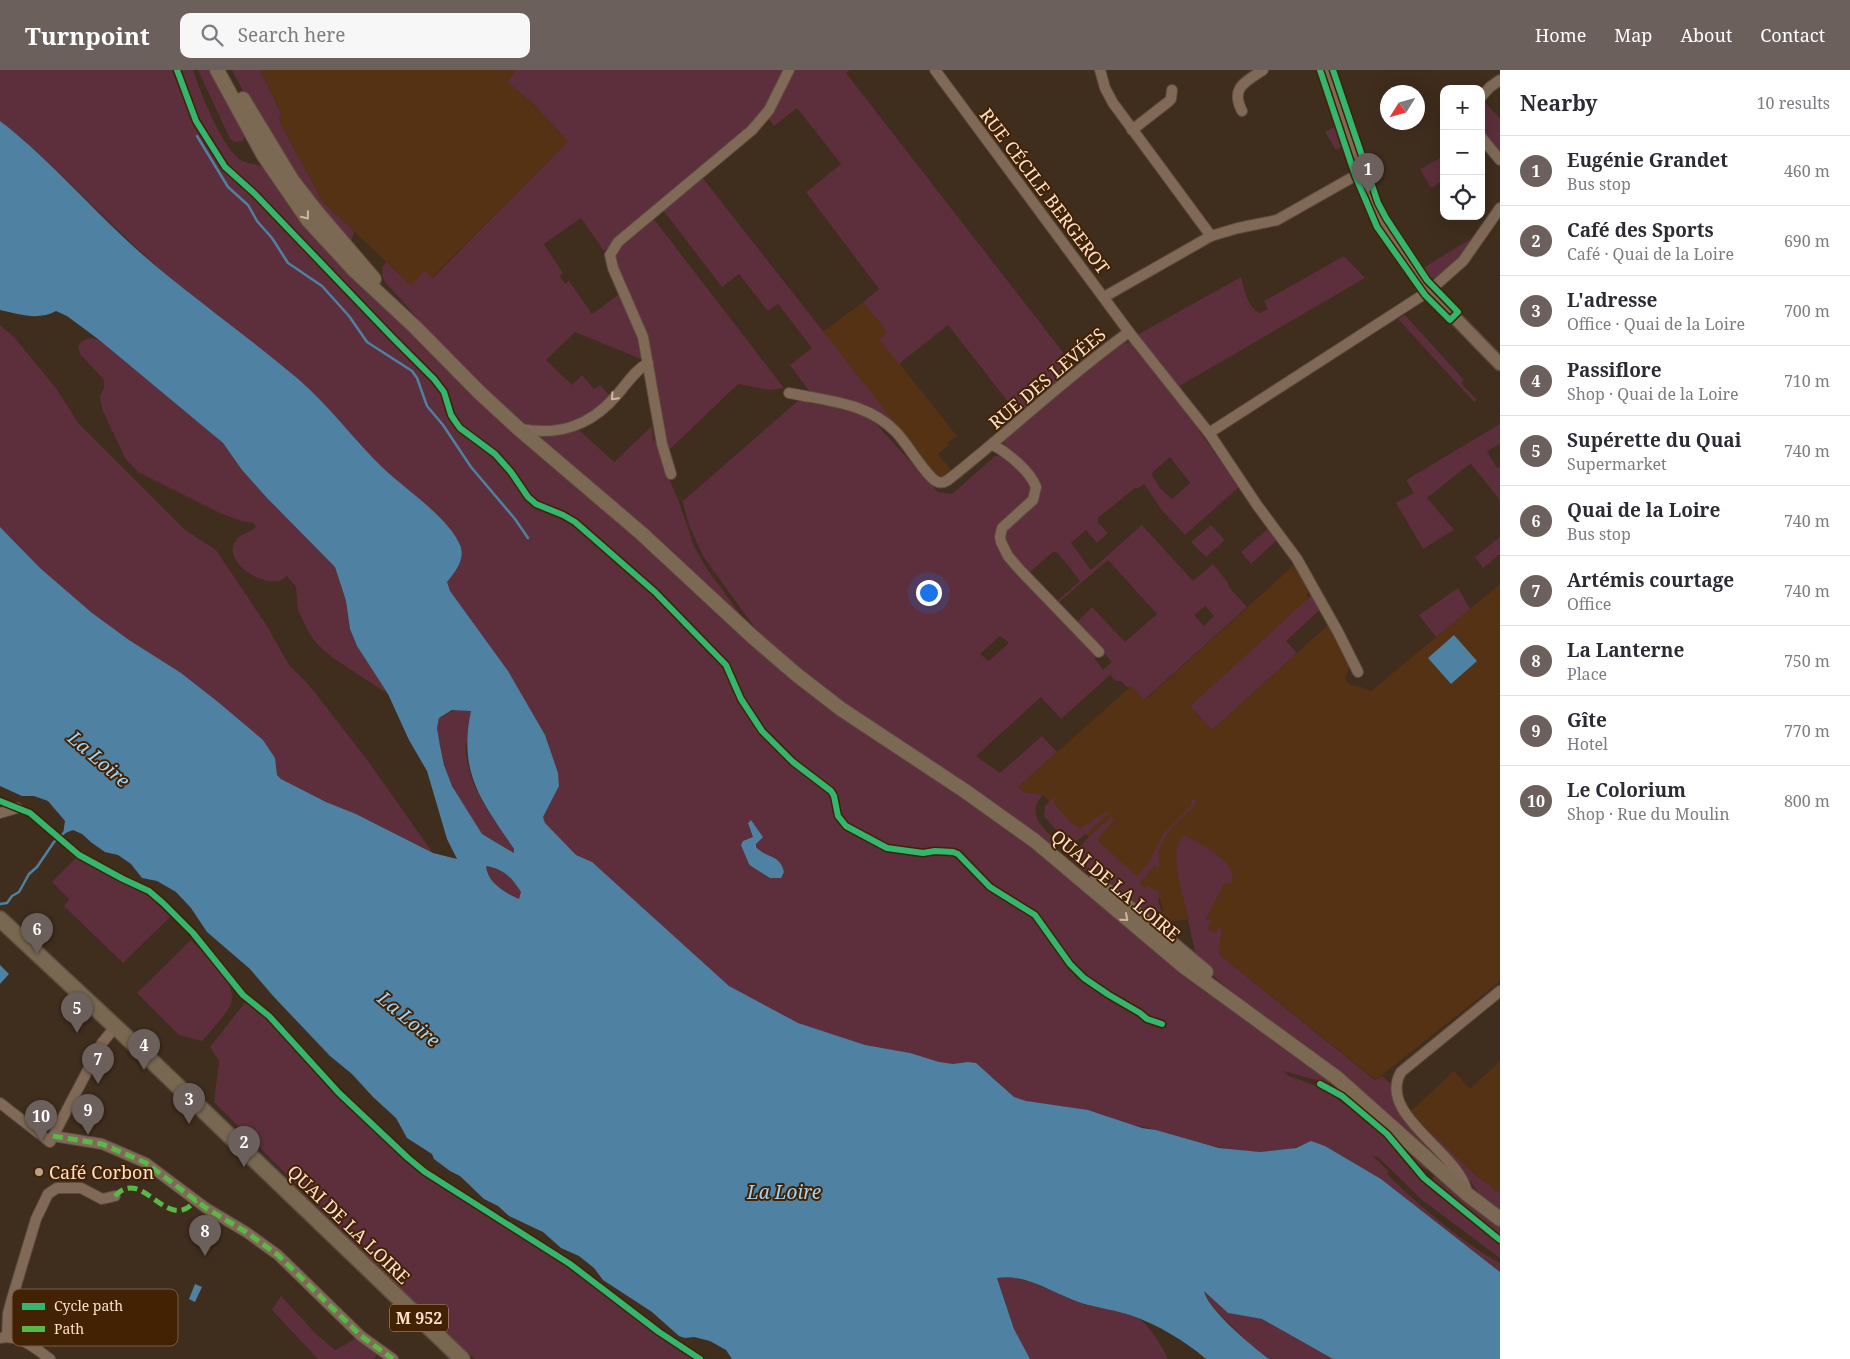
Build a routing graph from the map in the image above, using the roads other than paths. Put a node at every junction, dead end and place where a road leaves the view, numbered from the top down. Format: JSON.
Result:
{"nodes":[{"id":1,"x":217,"y":70,"type":"edge"},
{"id":2,"x":227,"y":70,"type":"edge"},
{"id":3,"x":790,"y":70,"type":"edge"},
{"id":4,"x":935,"y":70,"type":"edge"},
{"id":5,"x":1100,"y":70,"type":"edge"},
{"id":6,"x":1263,"y":70,"type":"edge"},
{"id":7,"x":1327,"y":70,"type":"edge"},
{"id":8,"x":1500,"y":80,"type":"edge"},
{"id":9,"x":1172,"y":90,"type":"dead end"},
{"id":10,"x":1485,"y":93,"type":"edge"},
{"id":11,"x":1242,"y":111,"type":"dead end"},
{"id":12,"x":1132,"y":130,"type":"junction"},
{"id":13,"x":1485,"y":142,"type":"edge"},
{"id":14,"x":1500,"y":160,"type":"edge"},
{"id":15,"x":1360,"y":173,"type":"junction"},
{"id":16,"x":1500,"y":208,"type":"edge"},
{"id":17,"x":1211,"y":236,"type":"junction"},
{"id":18,"x":1430,"y":291,"type":"junction"},
{"id":19,"x":1104,"y":297,"type":"junction"},
{"id":20,"x":415,"y":328,"type":"junction"},
{"id":21,"x":1129,"y":332,"type":"junction"},
{"id":22,"x":648,"y":363,"type":"junction"},
{"id":23,"x":1500,"y":364,"type":"edge"},
{"id":24,"x":789,"y":392,"type":"dead end"},
{"id":25,"x":519,"y":428,"type":"junction"},
{"id":26,"x":1209,"y":433,"type":"junction"},
{"id":27,"x":993,"y":445,"type":"junction"},
{"id":28,"x":671,"y":474,"type":"dead end"},
{"id":29,"x":1099,"y":652,"type":"dead end"},
{"id":30,"x":1358,"y":672,"type":"dead end"},
{"id":31,"x":17,"y":808,"type":"dead end"},
{"id":32,"x":0,"y":813,"type":"edge"},
{"id":33,"x":2,"y":921,"type":"edge"},
{"id":34,"x":1500,"y":991,"type":"edge"},
{"id":35,"x":119,"y":1030,"type":"junction"},
{"id":36,"x":0,"y":1103,"type":"edge"},
{"id":37,"x":52,"y":1139,"type":"junction"},
{"id":38,"x":1467,"y":1194,"type":"junction"},
{"id":39,"x":115,"y":1196,"type":"dead end"},
{"id":40,"x":1500,"y":1219,"type":"edge"},
{"id":41,"x":15,"y":1289,"type":"edge"},
{"id":42,"x":12,"y":1299,"type":"edge"},
{"id":43,"x":4,"y":1337,"type":"edge"},
{"id":44,"x":31,"y":1346,"type":"edge"},
{"id":45,"x":50,"y":1359,"type":"edge"},
{"id":46,"x":393,"y":1359,"type":"edge"},
{"id":47,"x":462,"y":1359,"type":"edge"}],
"edges":[{"from":1,"to":20,"type":"main road","one_way":true},
{"from":2,"to":20,"type":"main road"},
{"from":3,"to":22,"type":"street"},
{"from":4,"to":19,"type":"street","name":"RUE CÉCILE BERGEROT"},
{"from":5,"to":12,"type":"street"},
{"from":6,"to":11,"type":"street"},
{"from":7,"to":15,"type":"street"},
{"from":8,"to":10,"type":"street"},
{"from":9,"to":12,"type":"street"},
{"from":12,"to":17,"type":"street"},
{"from":13,"to":14,"type":"street"},
{"from":15,"to":17,"type":"street"},
{"from":15,"to":18,"type":"street"},
{"from":16,"to":18,"type":"street"},
{"from":17,"to":19,"type":"street"},
{"from":18,"to":23,"type":"street"},
{"from":18,"to":26,"type":"street"},
{"from":19,"to":21,"type":"street","name":"RUE CÉCILE BERGEROT"},
{"from":20,"to":25,"type":"main road","name":"QUAI DE LA LOIRE"},
{"from":21,"to":26,"type":"street","name":"RUE DES LEVÉES"},
{"from":21,"to":27,"type":"street","name":"RUE DES LEVÉES"},
{"from":22,"to":25,"type":"street","one_way":true},
{"from":22,"to":28,"type":"street"},
{"from":24,"to":27,"type":"street","name":"RUE DES LEVÉES"},
{"from":25,"to":38,"type":"main road","name":"QUAI DE LA LOIRE"},
{"from":26,"to":30,"type":"street","name":"RUE DES LEVÉES"},
{"from":27,"to":29,"type":"street"},
{"from":31,"to":32,"type":"street"},
{"from":33,"to":35,"type":"main road","number":"M 952"},
{"from":34,"to":38,"type":"street"},
{"from":35,"to":37,"type":"street"},
{"from":35,"to":47,"type":"main road","name":"QUAI DE LA LOIRE","number":"M 952"},
{"from":36,"to":37,"type":"street"},
{"from":37,"to":46,"type":"street"},
{"from":38,"to":40,"type":"main road","name":"QUAI DE LA LOIRE"},
{"from":39,"to":41,"type":"street"},
{"from":42,"to":43,"type":"street"},
{"from":44,"to":45,"type":"street"}]}
